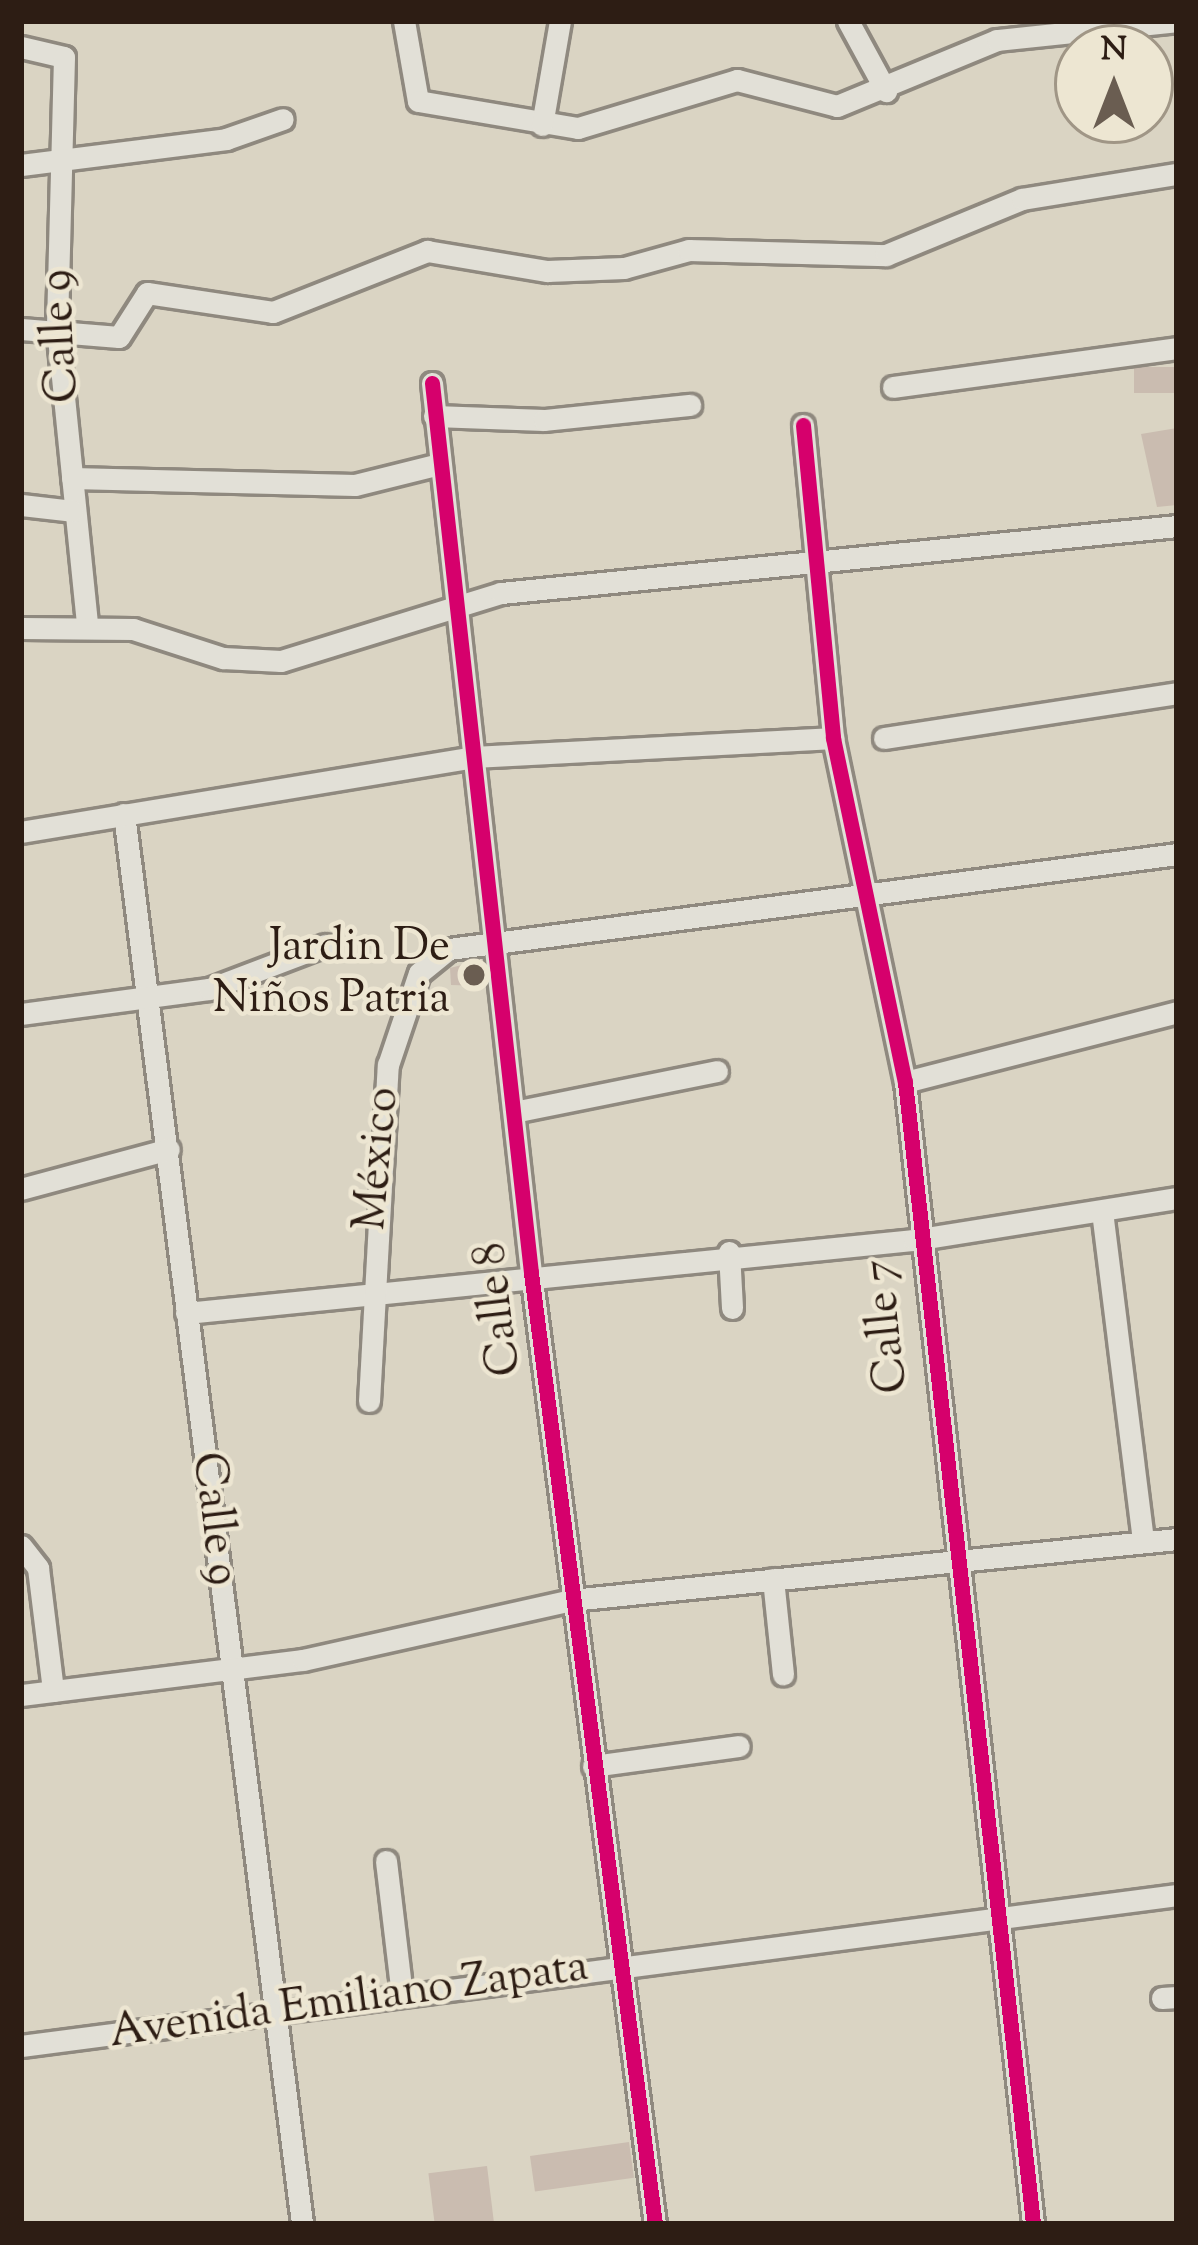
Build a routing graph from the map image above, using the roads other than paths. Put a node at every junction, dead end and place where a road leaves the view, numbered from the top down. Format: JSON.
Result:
{"nodes":[{"id":1,"x":404,"y":21,"type":"edge"},
{"id":2,"x":560,"y":21,"type":"edge"},
{"id":3,"x":848,"y":21,"type":"edge"},
{"id":4,"x":1177,"y":21,"type":"edge"},
{"id":5,"x":992,"y":30,"type":"edge"},
{"id":6,"x":21,"y":47,"type":"edge"},
{"id":7,"x":886,"y":92,"type":"junction"},
{"id":8,"x":283,"y":119,"type":"dead end"},
{"id":9,"x":542,"y":124,"type":"junction"},
{"id":10,"x":60,"y":163,"type":"junction"},
{"id":11,"x":21,"y":165,"type":"edge"},
{"id":12,"x":1177,"y":174,"type":"edge"},
{"id":13,"x":57,"y":328,"type":"junction"},
{"id":14,"x":21,"y":329,"type":"edge"},
{"id":15,"x":1177,"y":348,"type":"edge"},
{"id":16,"x":432,"y":383,"type":"dead end"},
{"id":17,"x":893,"y":387,"type":"dead end"},
{"id":18,"x":690,"y":405,"type":"dead end"},
{"id":19,"x":434,"y":416,"type":"junction"},
{"id":20,"x":803,"y":425,"type":"dead end"},
{"id":21,"x":439,"y":464,"type":"junction"},
{"id":22,"x":72,"y":478,"type":"junction"},
{"id":23,"x":21,"y":505,"type":"edge"},
{"id":24,"x":73,"y":511,"type":"junction"},
{"id":25,"x":1177,"y":526,"type":"edge"},
{"id":26,"x":817,"y":567,"type":"junction"},
{"id":27,"x":458,"y":602,"type":"junction"},
{"id":28,"x":87,"y":625,"type":"junction"},
{"id":29,"x":21,"y":628,"type":"edge"},
{"id":30,"x":1177,"y":693,"type":"edge"},
{"id":31,"x":884,"y":738,"type":"dead end"},
{"id":32,"x":832,"y":739,"type":"junction"},
{"id":33,"x":474,"y":758,"type":"junction"},
{"id":34,"x":124,"y":814,"type":"junction"},
{"id":35,"x":21,"y":832,"type":"edge"},
{"id":36,"x":1177,"y":854,"type":"edge"},
{"id":37,"x":858,"y":898,"type":"junction"},
{"id":38,"x":500,"y":936,"type":"junction"},
{"id":39,"x":326,"y":946,"type":"dead end"},
{"id":40,"x":148,"y":997,"type":"junction"},
{"id":41,"x":1177,"y":1012,"type":"edge"},
{"id":42,"x":21,"y":1014,"type":"edge"},
{"id":43,"x":718,"y":1071,"type":"dead end"},
{"id":44,"x":905,"y":1082,"type":"junction"},
{"id":45,"x":514,"y":1112,"type":"junction"},
{"id":46,"x":169,"y":1149,"type":"junction"},
{"id":47,"x":21,"y":1189,"type":"edge"},
{"id":48,"x":1177,"y":1198,"type":"edge"},
{"id":49,"x":1102,"y":1211,"type":"junction"},
{"id":50,"x":914,"y":1240,"type":"junction"},
{"id":51,"x":729,"y":1252,"type":"junction"},
{"id":52,"x":531,"y":1273,"type":"junction"},
{"id":53,"x":367,"y":1298,"type":"junction"},
{"id":54,"x":732,"y":1308,"type":"dead end"},
{"id":55,"x":186,"y":1313,"type":"junction"},
{"id":56,"x":369,"y":1401,"type":"dead end"},
{"id":57,"x":1177,"y":1539,"type":"edge"},
{"id":58,"x":1143,"y":1541,"type":"junction"},
{"id":59,"x":21,"y":1546,"type":"edge"},
{"id":60,"x":951,"y":1562,"type":"junction"},
{"id":61,"x":773,"y":1579,"type":"junction"},
{"id":62,"x":571,"y":1600,"type":"junction"},
{"id":63,"x":232,"y":1669,"type":"junction"},
{"id":64,"x":783,"y":1674,"type":"dead end"},
{"id":65,"x":52,"y":1691,"type":"junction"},
{"id":66,"x":21,"y":1695,"type":"edge"},
{"id":67,"x":739,"y":1746,"type":"dead end"},
{"id":68,"x":592,"y":1766,"type":"junction"},
{"id":69,"x":386,"y":1861,"type":"dead end"},
{"id":70,"x":1177,"y":1895,"type":"edge"},
{"id":71,"x":995,"y":1917,"type":"junction"},
{"id":72,"x":618,"y":1966,"type":"junction"},
{"id":73,"x":402,"y":1995,"type":"junction"},
{"id":74,"x":276,"y":2008,"type":"junction"},
{"id":75,"x":21,"y":2046,"type":"edge"},
{"id":76,"x":302,"y":2224,"type":"edge"},
{"id":77,"x":655,"y":2224,"type":"edge"},
{"id":78,"x":1033,"y":2224,"type":"edge"}],
"edges":[{"from":1,"to":9,"type":"street"},
{"from":2,"to":9,"type":"street"},
{"from":3,"to":7,"type":"street"},
{"from":4,"to":5,"type":"street"},
{"from":5,"to":7,"type":"street"},
{"from":6,"to":10,"type":"street","name":"Calle 9"},
{"from":7,"to":9,"type":"street"},
{"from":8,"to":10,"type":"street"},
{"from":10,"to":11,"type":"street"},
{"from":10,"to":13,"type":"street","name":"Calle 9"},
{"from":12,"to":13,"type":"street"},
{"from":13,"to":14,"type":"street"},
{"from":13,"to":22,"type":"street","name":"Calle 9"},
{"from":15,"to":17,"type":"street"},
{"from":16,"to":19,"type":"street","name":"Calle 8"},
{"from":18,"to":19,"type":"street"},
{"from":19,"to":21,"type":"street","name":"Calle 8"},
{"from":20,"to":26,"type":"street","name":"Calle 7"},
{"from":21,"to":22,"type":"street"},
{"from":21,"to":27,"type":"street","name":"Calle 8"},
{"from":22,"to":24,"type":"street","name":"Calle 9"},
{"from":23,"to":24,"type":"street"},
{"from":24,"to":28,"type":"street","name":"Calle 9"},
{"from":25,"to":26,"type":"street"},
{"from":26,"to":27,"type":"street"},
{"from":26,"to":32,"type":"street","name":"Calle 7"},
{"from":27,"to":28,"type":"street"},
{"from":27,"to":33,"type":"street","name":"Calle 8"},
{"from":28,"to":29,"type":"street"},
{"from":30,"to":31,"type":"street"},
{"from":32,"to":33,"type":"street"},
{"from":32,"to":37,"type":"street","name":"Calle 7"},
{"from":33,"to":34,"type":"street"},
{"from":33,"to":38,"type":"street","name":"Calle 8"},
{"from":34,"to":35,"type":"street"},
{"from":34,"to":40,"type":"street","name":"Calle 9"},
{"from":36,"to":37,"type":"street","name":"México"},
{"from":37,"to":38,"type":"street","name":"México"},
{"from":37,"to":44,"type":"street","name":"Calle 7"},
{"from":38,"to":45,"type":"street","name":"Calle 8"},
{"from":38,"to":53,"type":"street","name":"México"},
{"from":39,"to":40,"type":"street"},
{"from":40,"to":42,"type":"street"},
{"from":40,"to":46,"type":"street","name":"Calle 9"},
{"from":41,"to":44,"type":"street"},
{"from":43,"to":45,"type":"street"},
{"from":44,"to":50,"type":"street","name":"Calle 7"},
{"from":45,"to":52,"type":"street","name":"Calle 8"},
{"from":46,"to":47,"type":"street"},
{"from":46,"to":55,"type":"street","name":"Calle 9"},
{"from":48,"to":49,"type":"street"},
{"from":49,"to":50,"type":"street"},
{"from":49,"to":58,"type":"street"},
{"from":50,"to":51,"type":"street"},
{"from":50,"to":60,"type":"street","name":"Calle 7"},
{"from":51,"to":52,"type":"street"},
{"from":51,"to":54,"type":"street"},
{"from":52,"to":53,"type":"street"},
{"from":52,"to":62,"type":"street","name":"Calle 8"},
{"from":53,"to":55,"type":"street"},
{"from":53,"to":56,"type":"street","name":"México"},
{"from":55,"to":63,"type":"street","name":"Calle 9"},
{"from":57,"to":58,"type":"street"},
{"from":58,"to":60,"type":"street"},
{"from":59,"to":65,"type":"street"},
{"from":60,"to":61,"type":"street"},
{"from":60,"to":71,"type":"street","name":"Calle 7"},
{"from":61,"to":62,"type":"street"},
{"from":61,"to":64,"type":"street"},
{"from":62,"to":63,"type":"street"},
{"from":62,"to":68,"type":"street","name":"Calle 8"},
{"from":63,"to":65,"type":"street"},
{"from":63,"to":74,"type":"street","name":"Calle 9"},
{"from":65,"to":66,"type":"street"},
{"from":67,"to":68,"type":"street"},
{"from":68,"to":72,"type":"street","name":"Calle 8"},
{"from":69,"to":73,"type":"street"},
{"from":70,"to":71,"type":"street","name":"Avenida Emiliano Zapata"},
{"from":71,"to":72,"type":"street","name":"Avenida Emiliano Zapata"},
{"from":71,"to":78,"type":"street","name":"Calle 7"},
{"from":72,"to":73,"type":"street","name":"Avenida Emiliano Zapata"},
{"from":72,"to":77,"type":"street","name":"Calle 8"},
{"from":73,"to":74,"type":"street","name":"Avenida Emiliano Zapata"},
{"from":74,"to":75,"type":"street","name":"Avenida Emiliano Zapata"},
{"from":74,"to":76,"type":"street","name":"Calle 9"}]}
